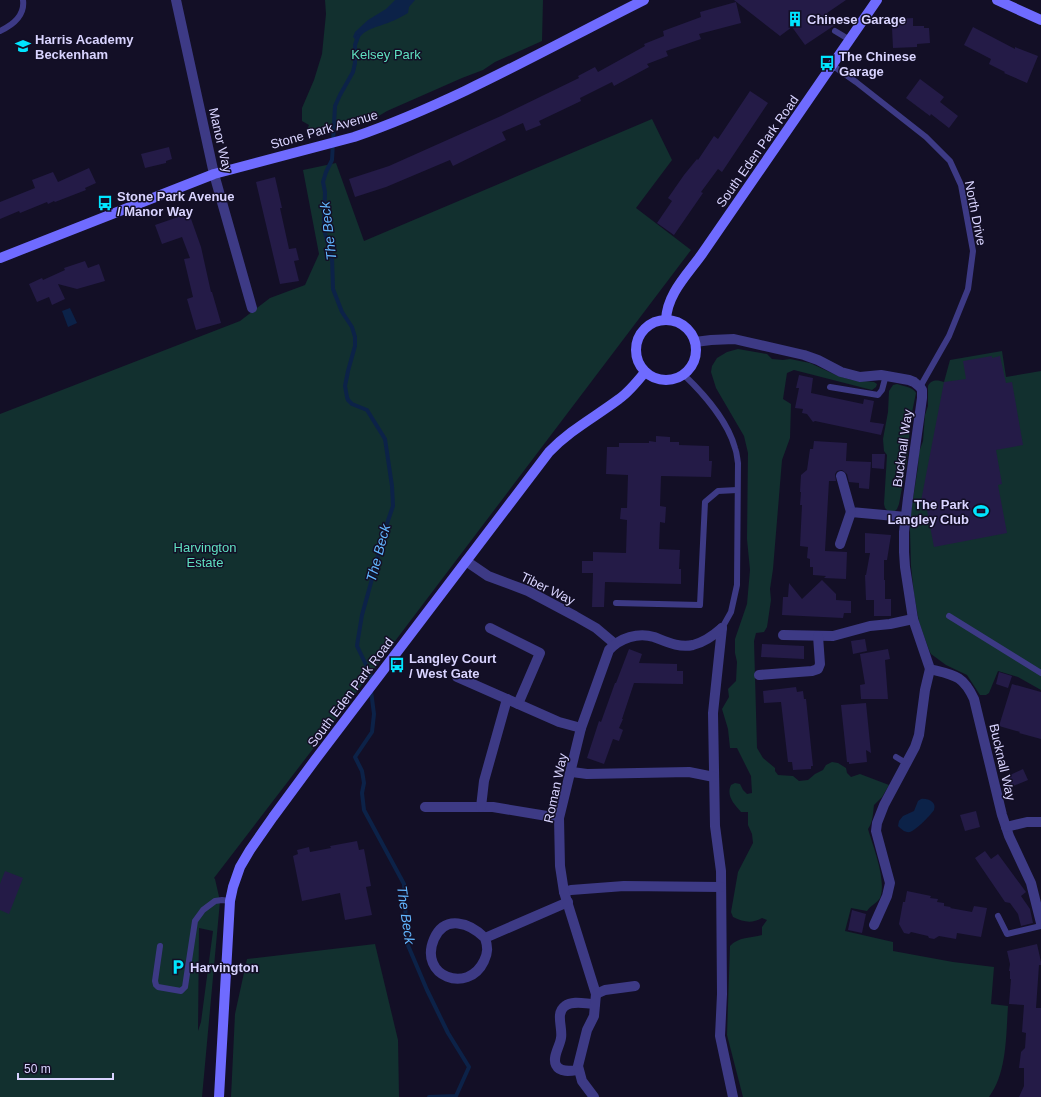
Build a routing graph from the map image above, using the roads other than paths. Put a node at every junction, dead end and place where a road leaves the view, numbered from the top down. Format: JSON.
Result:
{"nodes":[{"id":1,"x":23,"y":0,"type":"edge"},
{"id":2,"x":176,"y":0,"type":"edge"},
{"id":3,"x":644,"y":0,"type":"edge"},
{"id":4,"x":877,"y":0,"type":"edge"},
{"id":5,"x":997,"y":0,"type":"edge"},
{"id":6,"x":1041,"y":20,"type":"edge"},
{"id":7,"x":0,"y":31,"type":"edge"},
{"id":8,"x":835,"y":31,"type":"dead end"},
{"id":9,"x":850,"y":40,"type":"junction"},
{"id":10,"x":832,"y":65,"type":"junction"},
{"id":11,"x":214,"y":174,"type":"junction"},
{"id":12,"x":0,"y":258,"type":"edge"},
{"id":13,"x":252,"y":308,"type":"dead end"},
{"id":14,"x":666,"y":320,"type":"junction"},
{"id":15,"x":695,"y":342,"type":"junction"},
{"id":16,"x":645,"y":372,"type":"junction"},
{"id":17,"x":684,"y":375,"type":"junction"},
{"id":18,"x":886,"y":375,"type":"junction"},
{"id":19,"x":830,"y":387,"type":"dead end"},
{"id":20,"x":920,"y":387,"type":"junction"},
{"id":21,"x":841,"y":476,"type":"dead end"},
{"id":22,"x":737,"y":490,"type":"junction"},
{"id":23,"x":851,"y":512,"type":"junction"},
{"id":24,"x":906,"y":517,"type":"junction"},
{"id":25,"x":840,"y":544,"type":"dead end"},
{"id":26,"x":466,"y":561,"type":"junction"},
{"id":27,"x":616,"y":603,"type":"dead end"},
{"id":28,"x":949,"y":616,"type":"dead end"},
{"id":29,"x":913,"y":619,"type":"junction"},
{"id":30,"x":490,"y":628,"type":"dead end"},
{"id":31,"x":722,"y":628,"type":"junction"},
{"id":32,"x":783,"y":635,"type":"dead end"},
{"id":33,"x":818,"y":636,"type":"junction"},
{"id":34,"x":615,"y":644,"type":"junction"},
{"id":35,"x":930,"y":669,"type":"junction"},
{"id":36,"x":1041,"y":672,"type":"edge"},
{"id":37,"x":759,"y":675,"type":"dead end"},
{"id":38,"x":457,"y":677,"type":"dead end"},
{"id":39,"x":507,"y":699,"type":"junction"},
{"id":40,"x":518,"y":704,"type":"junction"},
{"id":41,"x":581,"y":728,"type":"junction"},
{"id":42,"x":896,"y":757,"type":"dead end"},
{"id":43,"x":906,"y":763,"type":"junction"},
{"id":44,"x":572,"y":772,"type":"junction"},
{"id":45,"x":714,"y":777,"type":"junction"},
{"id":46,"x":425,"y":807,"type":"dead end"},
{"id":47,"x":481,"y":807,"type":"junction"},
{"id":48,"x":560,"y":818,"type":"junction"},
{"id":49,"x":1041,"y":822,"type":"edge"},
{"id":50,"x":1006,"y":827,"type":"junction"},
{"id":51,"x":722,"y":887,"type":"junction"},
{"id":52,"x":566,"y":897,"type":"junction"},
{"id":53,"x":230,"y":901,"type":"junction"},
{"id":54,"x":998,"y":916,"type":"dead end"},
{"id":55,"x":1041,"y":925,"type":"edge"},
{"id":56,"x":874,"y":926,"type":"dead end"},
{"id":57,"x":485,"y":938,"type":"junction"},
{"id":58,"x":160,"y":946,"type":"dead end"},
{"id":59,"x":635,"y":986,"type":"dead end"},
{"id":60,"x":596,"y":999,"type":"junction"},
{"id":61,"x":578,"y":1070,"type":"junction"},
{"id":62,"x":219,"y":1097,"type":"edge"},
{"id":63,"x":594,"y":1097,"type":"edge"},
{"id":64,"x":733,"y":1097,"type":"edge"}],
"edges":[{"from":1,"to":7,"type":"lane"},
{"from":2,"to":11,"type":"street","name":"Manor Way"},
{"from":3,"to":11,"type":"main road","name":"Stone Park Avenue"},
{"from":4,"to":9,"type":"main road","name":"South Eden Park Road"},
{"from":5,"to":6,"type":"main road"},
{"from":8,"to":9,"type":"lane"},
{"from":9,"to":10,"type":"main road","name":"South Eden Park Road"},
{"from":10,"to":14,"type":"main road","name":"South Eden Park Road"},
{"from":10,"to":20,"type":"lane","name":"North Drive"},
{"from":11,"to":12,"type":"main road","name":"Stone Park Avenue"},
{"from":11,"to":13,"type":"street","name":"Manor Way"},
{"from":14,"to":15,"type":"main road"},
{"from":14,"to":16,"type":"main road"},
{"from":15,"to":17,"type":"main road"},
{"from":15,"to":18,"type":"street"},
{"from":16,"to":17,"type":"main road"},
{"from":16,"to":26,"type":"main road","name":"South Eden Park Road"},
{"from":17,"to":22,"type":"lane"},
{"from":18,"to":19,"type":"lane"},
{"from":18,"to":20,"type":"street"},
{"from":20,"to":24,"type":"street","name":"Bucknall Way"},
{"from":21,"to":23,"type":"street"},
{"from":22,"to":27,"type":"lane"},
{"from":22,"to":31,"type":"lane"},
{"from":23,"to":24,"type":"street"},
{"from":23,"to":25,"type":"street"},
{"from":24,"to":29,"type":"street","name":"Bucknall Way"},
{"from":26,"to":34,"type":"street","name":"Tiber Way"},
{"from":26,"to":53,"type":"main road","name":"South Eden Park Road"},
{"from":28,"to":36,"type":"lane"},
{"from":29,"to":33,"type":"street"},
{"from":29,"to":35,"type":"street","name":"Bucknall Way"},
{"from":30,"to":40,"type":"street"},
{"from":31,"to":34,"type":"street"},
{"from":31,"to":45,"type":"street"},
{"from":32,"to":33,"type":"street"},
{"from":33,"to":37,"type":"street"},
{"from":34,"to":41,"type":"street","name":"Roman Way"},
{"from":35,"to":43,"type":"street"},
{"from":35,"to":50,"type":"street","name":"Bucknall Way"},
{"from":38,"to":39,"type":"street"},
{"from":39,"to":40,"type":"street"},
{"from":39,"to":47,"type":"street"},
{"from":40,"to":41,"type":"street"},
{"from":41,"to":44,"type":"street","name":"Roman Way"},
{"from":42,"to":43,"type":"lane"},
{"from":43,"to":56,"type":"street"},
{"from":44,"to":45,"type":"street"},
{"from":44,"to":48,"type":"street","name":"Roman Way"},
{"from":45,"to":51,"type":"street"},
{"from":46,"to":47,"type":"street"},
{"from":47,"to":48,"type":"street"},
{"from":48,"to":52,"type":"street","name":"Roman Way"},
{"from":49,"to":50,"type":"street"},
{"from":50,"to":55,"type":"street","name":"Bucknall Way"},
{"from":51,"to":52,"type":"street"},
{"from":51,"to":64,"type":"street"},
{"from":52,"to":57,"type":"street"},
{"from":52,"to":60,"type":"street","name":"Roman Way"},
{"from":53,"to":58,"type":"lane"},
{"from":53,"to":62,"type":"main road","name":"South Eden Park Road"},
{"from":54,"to":55,"type":"lane"},
{"from":57,"to":57,"type":"street"},
{"from":59,"to":60,"type":"street"},
{"from":60,"to":61,"type":"street"},
{"from":60,"to":61,"type":"street"},
{"from":61,"to":63,"type":"street"}]}
